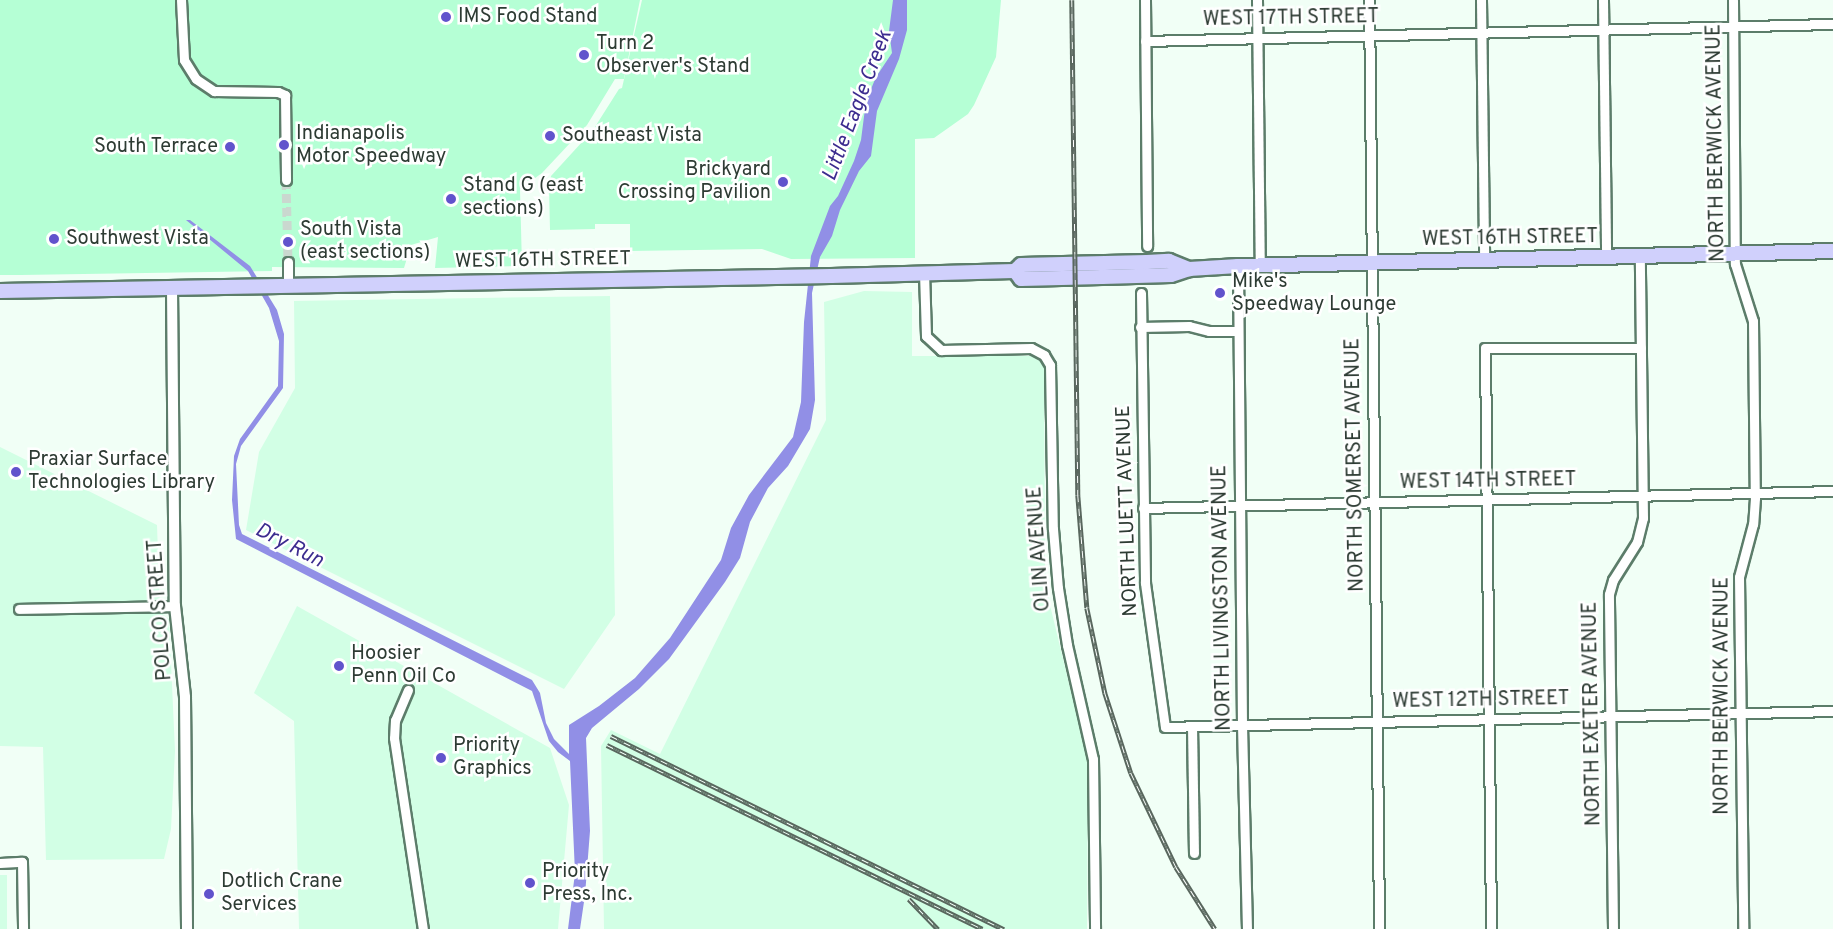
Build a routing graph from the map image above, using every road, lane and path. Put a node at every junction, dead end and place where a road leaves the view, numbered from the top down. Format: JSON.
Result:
{"nodes":[{"id":1,"x":181,"y":0,"type":"edge"},
{"id":2,"x":1145,"y":0,"type":"edge"},
{"id":3,"x":1257,"y":0,"type":"edge"},
{"id":4,"x":1369,"y":0,"type":"edge"},
{"id":5,"x":1481,"y":0,"type":"edge"},
{"id":6,"x":1603,"y":0,"type":"edge"},
{"id":7,"x":1733,"y":0,"type":"edge"},
{"id":8,"x":1833,"y":24,"type":"edge"},
{"id":9,"x":1734,"y":27,"type":"junction"},
{"id":10,"x":1604,"y":30,"type":"junction"},
{"id":11,"x":1482,"y":33,"type":"junction"},
{"id":12,"x":1369,"y":36,"type":"junction"},
{"id":13,"x":1257,"y":38,"type":"junction"},
{"id":14,"x":1145,"y":41,"type":"junction"},
{"id":15,"x":286,"y":180,"type":"tunnel mouth"},
{"id":16,"x":1147,"y":246,"type":"dead end"},
{"id":17,"x":1833,"y":251,"type":"edge"},
{"id":18,"x":1736,"y":253,"type":"junction"},
{"id":19,"x":1606,"y":256,"type":"junction"},
{"id":20,"x":1640,"y":256,"type":"junction"},
{"id":21,"x":1484,"y":259,"type":"junction"},
{"id":22,"x":288,"y":262,"type":"tunnel mouth"},
{"id":23,"x":1372,"y":262,"type":"junction"},
{"id":24,"x":1260,"y":265,"type":"junction"},
{"id":25,"x":1238,"y":266,"type":"junction"},
{"id":26,"x":924,"y":272,"type":"junction"},
{"id":27,"x":288,"y":286,"type":"junction"},
{"id":28,"x":172,"y":288,"type":"junction"},
{"id":29,"x":0,"y":291,"type":"edge"},
{"id":30,"x":1141,"y":293,"type":"dead end"},
{"id":31,"x":1140,"y":327,"type":"junction"},
{"id":32,"x":1238,"y":331,"type":"junction"},
{"id":33,"x":1641,"y":348,"type":"junction"},
{"id":34,"x":1833,"y":491,"type":"edge"},
{"id":35,"x":1755,"y":494,"type":"junction"},
{"id":36,"x":1643,"y":496,"type":"junction"},
{"id":37,"x":1487,"y":500,"type":"junction"},
{"id":38,"x":1374,"y":502,"type":"junction"},
{"id":39,"x":1240,"y":506,"type":"junction"},
{"id":40,"x":1143,"y":508,"type":"junction"},
{"id":41,"x":175,"y":606,"type":"junction"},
{"id":42,"x":19,"y":609,"type":"dead end"},
{"id":43,"x":408,"y":690,"type":"dead end"},
{"id":44,"x":1833,"y":711,"type":"edge"},
{"id":45,"x":1741,"y":713,"type":"junction"},
{"id":46,"x":1611,"y":716,"type":"junction"},
{"id":47,"x":1489,"y":719,"type":"junction"},
{"id":48,"x":1377,"y":721,"type":"junction"},
{"id":49,"x":1242,"y":725,"type":"junction"},
{"id":50,"x":1192,"y":726,"type":"junction"},
{"id":51,"x":1165,"y":727,"type":"joint"},
{"id":52,"x":1194,"y":854,"type":"dead end"},
{"id":53,"x":0,"y":862,"type":"edge"},
{"id":54,"x":23,"y":929,"type":"edge"},
{"id":55,"x":187,"y":929,"type":"edge"},
{"id":56,"x":423,"y":929,"type":"edge"},
{"id":57,"x":1095,"y":929,"type":"edge"},
{"id":58,"x":1247,"y":929,"type":"edge"},
{"id":59,"x":1379,"y":929,"type":"edge"},
{"id":60,"x":1491,"y":929,"type":"edge"},
{"id":61,"x":1613,"y":929,"type":"edge"},
{"id":62,"x":1743,"y":929,"type":"edge"}],
"edges":[{"from":1,"to":15,"type":"street"},
{"from":2,"to":14,"type":"street"},
{"from":3,"to":13,"type":"street"},
{"from":4,"to":12,"type":"street","name":"NORTH SOMERSET AVENUE"},
{"from":5,"to":11,"type":"street"},
{"from":6,"to":10,"type":"street"},
{"from":7,"to":9,"type":"street","name":"NORTH BERWICK AVENUE"},
{"from":8,"to":9,"type":"street","name":"WEST 17TH STREET"},
{"from":9,"to":10,"type":"street","name":"WEST 17TH STREET"},
{"from":9,"to":18,"type":"street","name":"NORTH BERWICK AVENUE"},
{"from":10,"to":11,"type":"street","name":"WEST 17TH STREET"},
{"from":10,"to":19,"type":"street"},
{"from":11,"to":12,"type":"street","name":"WEST 17TH STREET"},
{"from":11,"to":21,"type":"street"},
{"from":12,"to":13,"type":"street","name":"WEST 17TH STREET"},
{"from":12,"to":23,"type":"street","name":"NORTH SOMERSET AVENUE"},
{"from":13,"to":14,"type":"street","name":"WEST 17TH STREET"},
{"from":13,"to":24,"type":"street"},
{"from":14,"to":16,"type":"street"},
{"from":17,"to":18,"type":"main road","name":"WEST 16TH STREET"},
{"from":18,"to":20,"type":"main road","name":"WEST 16TH STREET"},
{"from":18,"to":35,"type":"street","name":"NORTH BERWICK AVENUE"},
{"from":19,"to":20,"type":"main road","name":"WEST 16TH STREET"},
{"from":19,"to":21,"type":"main road","name":"WEST 16TH STREET"},
{"from":20,"to":33,"type":"street","name":"NORTH EXETER AVENUE"},
{"from":21,"to":23,"type":"main road","name":"WEST 16TH STREET"},
{"from":22,"to":27,"type":"street"},
{"from":23,"to":24,"type":"main road","name":"WEST 16TH STREET"},
{"from":23,"to":38,"type":"street","name":"NORTH SOMERSET AVENUE"},
{"from":24,"to":25,"type":"main road","name":"WEST 16TH STREET"},
{"from":25,"to":26,"type":"main road","name":"WEST 16TH STREET"},
{"from":25,"to":32,"type":"street","name":"NORTH LIVINGSTON AVENUE"},
{"from":26,"to":27,"type":"main road","name":"WEST 16TH STREET"},
{"from":26,"to":57,"type":"street","name":"OLIN AVENUE"},
{"from":27,"to":28,"type":"main road","name":"WEST 16TH STREET"},
{"from":28,"to":29,"type":"main road","name":"WEST 16TH STREET"},
{"from":28,"to":41,"type":"street","name":"POLCO STREET"},
{"from":30,"to":31,"type":"street","name":"NORTH LUETT AVENUE"},
{"from":31,"to":32,"type":"street"},
{"from":31,"to":40,"type":"street","name":"NORTH LUETT AVENUE"},
{"from":32,"to":39,"type":"street","name":"NORTH LIVINGSTON AVENUE"},
{"from":33,"to":36,"type":"street","name":"NORTH EXETER AVENUE"},
{"from":33,"to":37,"type":"street"},
{"from":34,"to":35,"type":"street","name":"WEST 14TH STREET"},
{"from":35,"to":36,"type":"street","name":"WEST 14TH STREET"},
{"from":35,"to":45,"type":"street","name":"NORTH BERWICK AVENUE"},
{"from":36,"to":37,"type":"street","name":"WEST 14TH STREET"},
{"from":36,"to":46,"type":"street","name":"NORTH EXETER AVENUE"},
{"from":37,"to":38,"type":"street","name":"WEST 14TH STREET"},
{"from":37,"to":47,"type":"street"},
{"from":38,"to":39,"type":"street","name":"WEST 14TH STREET"},
{"from":38,"to":48,"type":"street","name":"NORTH SOMERSET AVENUE"},
{"from":39,"to":40,"type":"street","name":"WEST 14TH STREET"},
{"from":39,"to":49,"type":"street","name":"NORTH LIVINGSTON AVENUE"},
{"from":40,"to":51,"type":"street","name":"NORTH LUETT AVENUE"},
{"from":41,"to":42,"type":"street"},
{"from":41,"to":55,"type":"street","name":"POLCO STREET"},
{"from":43,"to":56,"type":"street"},
{"from":44,"to":45,"type":"street","name":"WEST 12TH STREET"},
{"from":45,"to":46,"type":"street","name":"WEST 12TH STREET"},
{"from":45,"to":62,"type":"street","name":"NORTH BERWICK AVENUE"},
{"from":46,"to":47,"type":"street","name":"WEST 12TH STREET"},
{"from":46,"to":61,"type":"street","name":"NORTH EXETER AVENUE"},
{"from":47,"to":48,"type":"street","name":"WEST 12TH STREET"},
{"from":47,"to":60,"type":"street"},
{"from":48,"to":49,"type":"street","name":"WEST 12TH STREET"},
{"from":48,"to":59,"type":"street","name":"NORTH SOMERSET AVENUE"},
{"from":49,"to":50,"type":"street","name":"WEST 12TH STREET"},
{"from":49,"to":58,"type":"street","name":"NORTH LIVINGSTON AVENUE"},
{"from":50,"to":51,"type":"street","name":"WEST 12TH STREET"},
{"from":50,"to":52,"type":"street"},
{"from":53,"to":54,"type":"street"}]}
